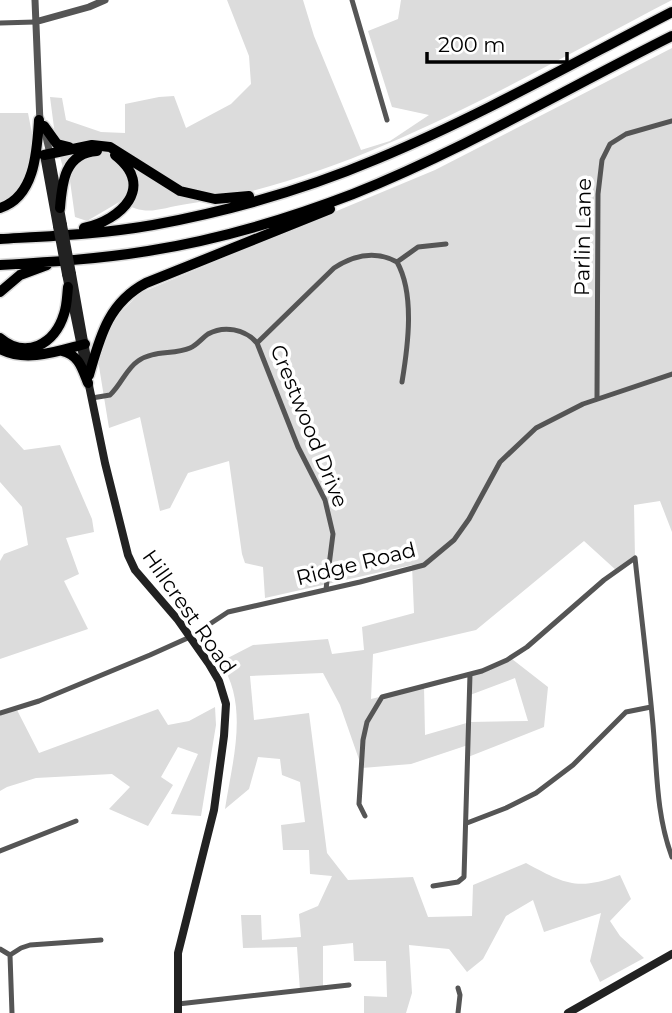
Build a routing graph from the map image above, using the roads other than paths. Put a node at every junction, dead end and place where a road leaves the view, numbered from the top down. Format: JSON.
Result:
{"nodes":[{"id":1,"x":35,"y":0,"type":"edge"},
{"id":2,"x":105,"y":0,"type":"edge"},
{"id":3,"x":352,"y":0,"type":"edge"},
{"id":4,"x":672,"y":12,"type":"edge"},
{"id":5,"x":35,"y":22,"type":"junction"},
{"id":6,"x":0,"y":23,"type":"edge"},
{"id":7,"x":672,"y":36,"type":"edge"},
{"id":8,"x":41,"y":120,"type":"junction"},
{"id":9,"x":387,"y":121,"type":"dead end"},
{"id":10,"x":672,"y":121,"type":"edge"},
{"id":11,"x":461,"y":145,"type":"junction"},
{"id":12,"x":76,"y":148,"type":"junction"},
{"id":13,"x":47,"y":154,"type":"junction"},
{"id":14,"x":277,"y":194,"type":"junction"},
{"id":15,"x":0,"y":208,"type":"edge"},
{"id":16,"x":60,"y":208,"type":"junction"},
{"id":17,"x":60,"y":225,"type":"junction"},
{"id":18,"x":50,"y":236,"type":"junction"},
{"id":19,"x":0,"y":239,"type":"edge"},
{"id":20,"x":446,"y":244,"type":"dead end"},
{"id":21,"x":60,"y":261,"type":"junction"},
{"id":22,"x":397,"y":262,"type":"junction"},
{"id":23,"x":0,"y":265,"type":"edge"},
{"id":24,"x":69,"y":274,"type":"junction"},
{"id":25,"x":68,"y":287,"type":"junction"},
{"id":26,"x":0,"y":292,"type":"edge"},
{"id":27,"x":0,"y":338,"type":"edge"},
{"id":28,"x":257,"y":343,"type":"junction"},
{"id":29,"x":82,"y":344,"type":"junction"},
{"id":30,"x":0,"y":349,"type":"edge"},
{"id":31,"x":58,"y":350,"type":"junction"},
{"id":32,"x":672,"y":374,"type":"edge"},
{"id":33,"x":89,"y":379,"type":"junction"},
{"id":34,"x":402,"y":382,"type":"dead end"},
{"id":35,"x":92,"y":398,"type":"junction"},
{"id":36,"x":597,"y":400,"type":"junction"},
{"id":37,"x":326,"y":589,"type":"junction"},
{"id":38,"x":190,"y":637,"type":"junction"},
{"id":39,"x":470,"y":674,"type":"junction"},
{"id":40,"x":651,"y":707,"type":"junction"},
{"id":41,"x":0,"y":713,"type":"edge"},
{"id":42,"x":365,"y":816,"type":"dead end"},
{"id":43,"x":76,"y":821,"type":"dead end"},
{"id":44,"x":467,"y":823,"type":"junction"},
{"id":45,"x":0,"y":851,"type":"edge"},
{"id":46,"x":672,"y":858,"type":"edge"},
{"id":47,"x":433,"y":886,"type":"dead end"},
{"id":48,"x":101,"y":940,"type":"dead end"},
{"id":49,"x":0,"y":949,"type":"edge"},
{"id":50,"x":672,"y":954,"type":"edge"},
{"id":51,"x":10,"y":955,"type":"junction"},
{"id":52,"x":349,"y":985,"type":"dead end"},
{"id":53,"x":458,"y":988,"type":"dead end"},
{"id":54,"x":178,"y":1009,"type":"edge"},
{"id":55,"x":12,"y":1013,"type":"edge"},
{"id":56,"x":458,"y":1013,"type":"edge"},
{"id":57,"x":568,"y":1013,"type":"edge"}],
"edges":[{"from":1,"to":5,"type":"street","name":"Hillcrest Road"},
{"from":2,"to":5,"type":"street"},
{"from":3,"to":9,"type":"street"},
{"from":4,"to":14,"type":"highway"},
{"from":5,"to":6,"type":"street"},
{"from":5,"to":8,"type":"street","name":"Hillcrest Road"},
{"from":7,"to":11,"type":"highway"},
{"from":8,"to":12,"type":"highway"},
{"from":8,"to":13,"type":"street","name":"Hillcrest Road"},
{"from":8,"to":15,"type":"highway"},
{"from":10,"to":36,"type":"street","name":"Parlin Lane"},
{"from":11,"to":21,"type":"highway"},
{"from":11,"to":33,"type":"highway"},
{"from":12,"to":13,"type":"highway"},
{"from":12,"to":14,"type":"highway"},
{"from":13,"to":16,"type":"main road","name":"Hillcrest Road"},
{"from":13,"to":17,"type":"main road","name":"Hillcrest Road"},
{"from":14,"to":18,"type":"highway"},
{"from":16,"to":17,"type":"main road","name":"Hillcrest Road"},
{"from":16,"to":18,"type":"highway"},
{"from":17,"to":24,"type":"main road","name":"Hillcrest Road","bridge":true},
{"from":18,"to":19,"type":"highway"},
{"from":20,"to":22,"type":"street"},
{"from":21,"to":23,"type":"highway"},
{"from":21,"to":26,"type":"highway"},
{"from":22,"to":28,"type":"street"},
{"from":22,"to":34,"type":"street"},
{"from":24,"to":25,"type":"main road","name":"Hillcrest Road"},
{"from":24,"to":29,"type":"main road","name":"Hillcrest Road"},
{"from":25,"to":27,"type":"highway"},
{"from":25,"to":29,"type":"main road","name":"Hillcrest Road"},
{"from":28,"to":35,"type":"street","name":"Crestwood Drive"},
{"from":28,"to":37,"type":"street","name":"Crestwood Drive"},
{"from":29,"to":31,"type":"highway"},
{"from":29,"to":33,"type":"main road","name":"Hillcrest Road"},
{"from":30,"to":31,"type":"highway"},
{"from":31,"to":33,"type":"highway"},
{"from":32,"to":36,"type":"street","name":"Ridge Road"},
{"from":33,"to":35,"type":"main road","name":"Hillcrest Road"},
{"from":35,"to":38,"type":"main road","name":"Hillcrest Road"},
{"from":36,"to":37,"type":"street","name":"Ridge Road"},
{"from":37,"to":38,"type":"street","name":"Ridge Road"},
{"from":38,"to":41,"type":"street","name":"Ridge Road"},
{"from":38,"to":54,"type":"main road","name":"Hillcrest Road"},
{"from":39,"to":40,"type":"street"},
{"from":39,"to":42,"type":"street"},
{"from":39,"to":44,"type":"street"},
{"from":40,"to":44,"type":"street"},
{"from":40,"to":46,"type":"street"},
{"from":43,"to":45,"type":"street"},
{"from":44,"to":47,"type":"street"},
{"from":48,"to":51,"type":"street"},
{"from":49,"to":51,"type":"street"},
{"from":50,"to":57,"type":"main road"},
{"from":51,"to":55,"type":"street"},
{"from":52,"to":54,"type":"street"},
{"from":53,"to":56,"type":"street"}]}
